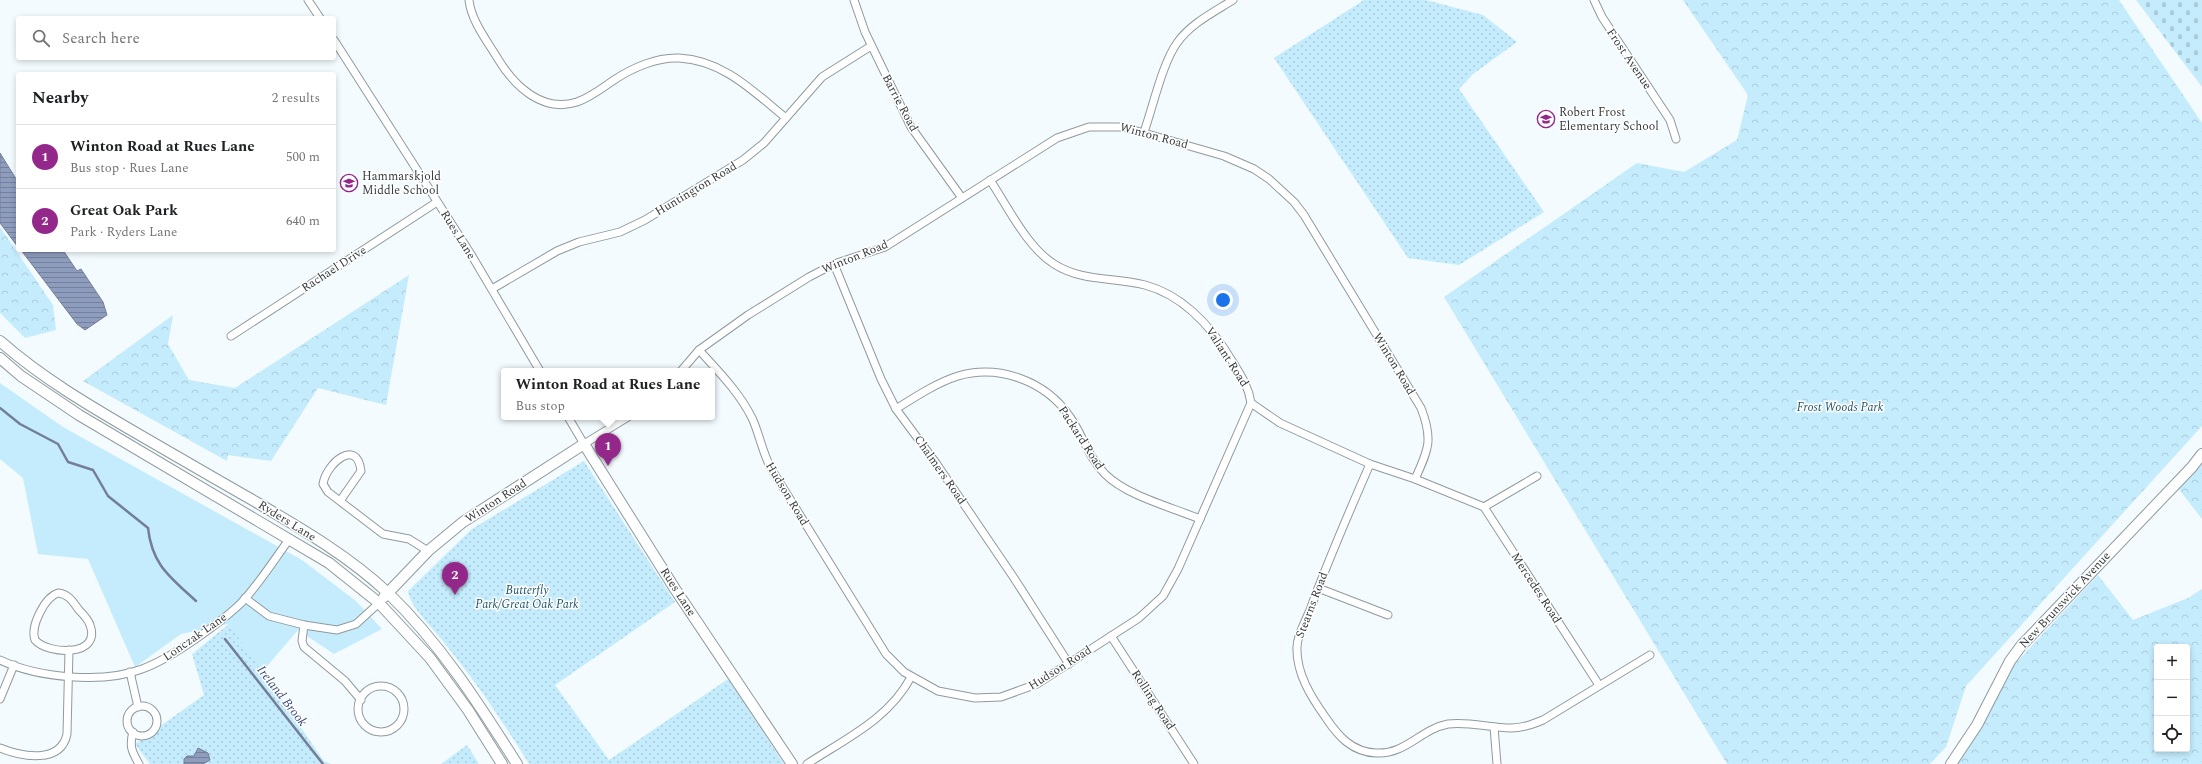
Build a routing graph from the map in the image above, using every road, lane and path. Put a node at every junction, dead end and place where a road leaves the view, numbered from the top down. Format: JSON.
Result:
{"nodes":[{"id":1,"x":308,"y":0,"type":"edge"},
{"id":2,"x":469,"y":0,"type":"edge"},
{"id":3,"x":854,"y":0,"type":"edge"},
{"id":4,"x":1232,"y":0,"type":"edge"},
{"id":5,"x":1594,"y":0,"type":"edge"},
{"id":6,"x":319,"y":16,"type":"edge"},
{"id":7,"x":336,"y":43,"type":"edge"},
{"id":8,"x":871,"y":46,"type":"junction"},
{"id":9,"x":786,"y":118,"type":"junction"},
{"id":10,"x":1144,"y":132,"type":"junction"},
{"id":11,"x":1676,"y":139,"type":"dead end"},
{"id":12,"x":990,"y":180,"type":"junction"},
{"id":13,"x":962,"y":198,"type":"junction"},
{"id":14,"x":437,"y":202,"type":"junction"},
{"id":15,"x":834,"y":264,"type":"junction"},
{"id":16,"x":492,"y":289,"type":"junction"},
{"id":17,"x":231,"y":336,"type":"dead end"},
{"id":18,"x":0,"y":341,"type":"edge"},
{"id":19,"x":699,"y":350,"type":"junction"},
{"id":20,"x":0,"y":358,"type":"edge"},
{"id":21,"x":538,"y":368,"type":"edge"},
{"id":22,"x":684,"y":368,"type":"edge"},
{"id":23,"x":1252,"y":403,"type":"junction"},
{"id":24,"x":896,"y":409,"type":"junction"},
{"id":25,"x":570,"y":420,"type":"edge"},
{"id":26,"x":623,"y":420,"type":"edge"},
{"id":27,"x":584,"y":444,"type":"junction"},
{"id":28,"x":2202,"y":454,"type":"edge"},
{"id":29,"x":1370,"y":464,"type":"junction"},
{"id":30,"x":1537,"y":476,"type":"dead end"},
{"id":31,"x":1415,"y":479,"type":"junction"},
{"id":32,"x":340,"y":501,"type":"junction"},
{"id":33,"x":1484,"y":507,"type":"junction"},
{"id":34,"x":1200,"y":519,"type":"junction"},
{"id":35,"x":288,"y":541,"type":"junction"},
{"id":36,"x":428,"y":551,"type":"junction"},
{"id":37,"x":1318,"y":588,"type":"junction"},
{"id":38,"x":388,"y":593,"type":"junction"},
{"id":39,"x":245,"y":598,"type":"junction"},
{"id":40,"x":379,"y":603,"type":"junction"},
{"id":41,"x":1388,"y":616,"type":"dead end"},
{"id":42,"x":304,"y":625,"type":"junction"},
{"id":43,"x":1111,"y":636,"type":"junction"},
{"id":44,"x":69,"y":650,"type":"junction"},
{"id":45,"x":1650,"y":655,"type":"dead end"},
{"id":46,"x":0,"y":660,"type":"edge"},
{"id":47,"x":1069,"y":664,"type":"junction"},
{"id":48,"x":14,"y":665,"type":"junction"},
{"id":49,"x":130,"y":672,"type":"junction"},
{"id":50,"x":68,"y":676,"type":"junction"},
{"id":51,"x":911,"y":677,"type":"junction"},
{"id":52,"x":1599,"y":685,"type":"junction"},
{"id":53,"x":0,"y":700,"type":"edge"},
{"id":54,"x":361,"y":700,"type":"junction"},
{"id":55,"x":138,"y":707,"type":"junction"},
{"id":56,"x":1494,"y":727,"type":"junction"},
{"id":57,"x":133,"y":732,"type":"junction"},
{"id":58,"x":0,"y":748,"type":"edge"},
{"id":59,"x":139,"y":764,"type":"edge"},
{"id":60,"x":502,"y":764,"type":"edge"},
{"id":61,"x":517,"y":764,"type":"edge"},
{"id":62,"x":792,"y":764,"type":"edge"},
{"id":63,"x":807,"y":764,"type":"edge"},
{"id":64,"x":1194,"y":764,"type":"edge"},
{"id":65,"x":1497,"y":764,"type":"edge"},
{"id":66,"x":1951,"y":764,"type":"edge"}],
"edges":[{"from":1,"to":6,"type":"street"},
{"from":2,"to":9,"type":"street"},
{"from":3,"to":8,"type":"street","name":"Barrie Road"},
{"from":4,"to":10,"type":"street"},
{"from":5,"to":11,"type":"street","name":"Frost Avenue"},
{"from":7,"to":14,"type":"street","name":"Rues Lane"},
{"from":8,"to":9,"type":"street","name":"Huntington Road"},
{"from":8,"to":13,"type":"street","name":"Barrie Road"},
{"from":9,"to":16,"type":"street","name":"Huntington Road"},
{"from":10,"to":12,"type":"street","name":"Winton Road"},
{"from":10,"to":31,"type":"street","name":"Winton Road"},
{"from":12,"to":13,"type":"street","name":"Winton Road"},
{"from":12,"to":23,"type":"street","name":"Valiant Road"},
{"from":13,"to":15,"type":"street","name":"Winton Road"},
{"from":14,"to":16,"type":"street","name":"Rues Lane"},
{"from":14,"to":17,"type":"street","name":"Rachael Drive"},
{"from":15,"to":19,"type":"street","name":"Winton Road"},
{"from":15,"to":24,"type":"street","name":"Chalmers Road"},
{"from":16,"to":21,"type":"street","name":"Rues Lane"},
{"from":18,"to":38,"type":"main road","name":"Ryders Lane"},
{"from":19,"to":22,"type":"street","name":"Winton Road"},
{"from":19,"to":51,"type":"street","name":"Hudson Road"},
{"from":20,"to":35,"type":"main road","name":"Ryders Lane"},
{"from":23,"to":29,"type":"street","name":"Valiant Road"},
{"from":23,"to":34,"type":"street","name":"Hudson Road"},
{"from":24,"to":34,"type":"street","name":"Packard Road"},
{"from":24,"to":47,"type":"street","name":"Chalmers Road"},
{"from":25,"to":27,"type":"street","name":"Rues Lane"},
{"from":26,"to":27,"type":"street","name":"Winton Road"},
{"from":27,"to":36,"type":"main road","name":"Winton Road"},
{"from":27,"to":62,"type":"main road","name":"Rues Lane"},
{"from":28,"to":66,"type":"main road","name":"New Brunswick Avenue"},
{"from":29,"to":31,"type":"street","name":"Valiant Road"},
{"from":29,"to":37,"type":"street","name":"Stearns Road"},
{"from":30,"to":33,"type":"street"},
{"from":31,"to":33,"type":"street","name":"Valiant Road"},
{"from":32,"to":32,"type":"street"},
{"from":32,"to":36,"type":"street"},
{"from":33,"to":52,"type":"street","name":"Mercedes Road"},
{"from":34,"to":43,"type":"street","name":"Hudson Road"},
{"from":35,"to":39,"type":"street","name":"Lonczak Lane"},
{"from":35,"to":40,"type":"main road","name":"Ryders Lane"},
{"from":36,"to":38,"type":"main road","name":"Winton Road"},
{"from":37,"to":41,"type":"street"},
{"from":37,"to":56,"type":"street","name":"Stearns Road"},
{"from":38,"to":40,"type":"main road","name":"Winton Road"},
{"from":38,"to":61,"type":"main road","name":"Ryders Lane"},
{"from":39,"to":42,"type":"street"},
{"from":39,"to":49,"type":"street","name":"Lonczak Lane"},
{"from":40,"to":42,"type":"street"},
{"from":40,"to":60,"type":"main road","name":"Ryders Lane"},
{"from":42,"to":54,"type":"street"},
{"from":43,"to":47,"type":"street","name":"Hudson Road"},
{"from":43,"to":64,"type":"street","name":"Rolling Road"},
{"from":44,"to":44,"type":"street"},
{"from":44,"to":50,"type":"street"},
{"from":45,"to":52,"type":"street","name":"Stearns Road"},
{"from":46,"to":48,"type":"street","name":"Lonczak Lane"},
{"from":47,"to":51,"type":"street","name":"Hudson Road"},
{"from":48,"to":50,"type":"street","name":"Lonczak Lane"},
{"from":48,"to":53,"type":"street"},
{"from":49,"to":50,"type":"street","name":"Lonczak Lane"},
{"from":49,"to":55,"type":"street"},
{"from":50,"to":58,"type":"street"},
{"from":51,"to":63,"type":"street"},
{"from":52,"to":56,"type":"street","name":"Stearns Road"},
{"from":54,"to":54,"type":"street"},
{"from":55,"to":57,"type":"street"},
{"from":55,"to":57,"type":"street"},
{"from":56,"to":65,"type":"street"},
{"from":57,"to":59,"type":"street"}]}
